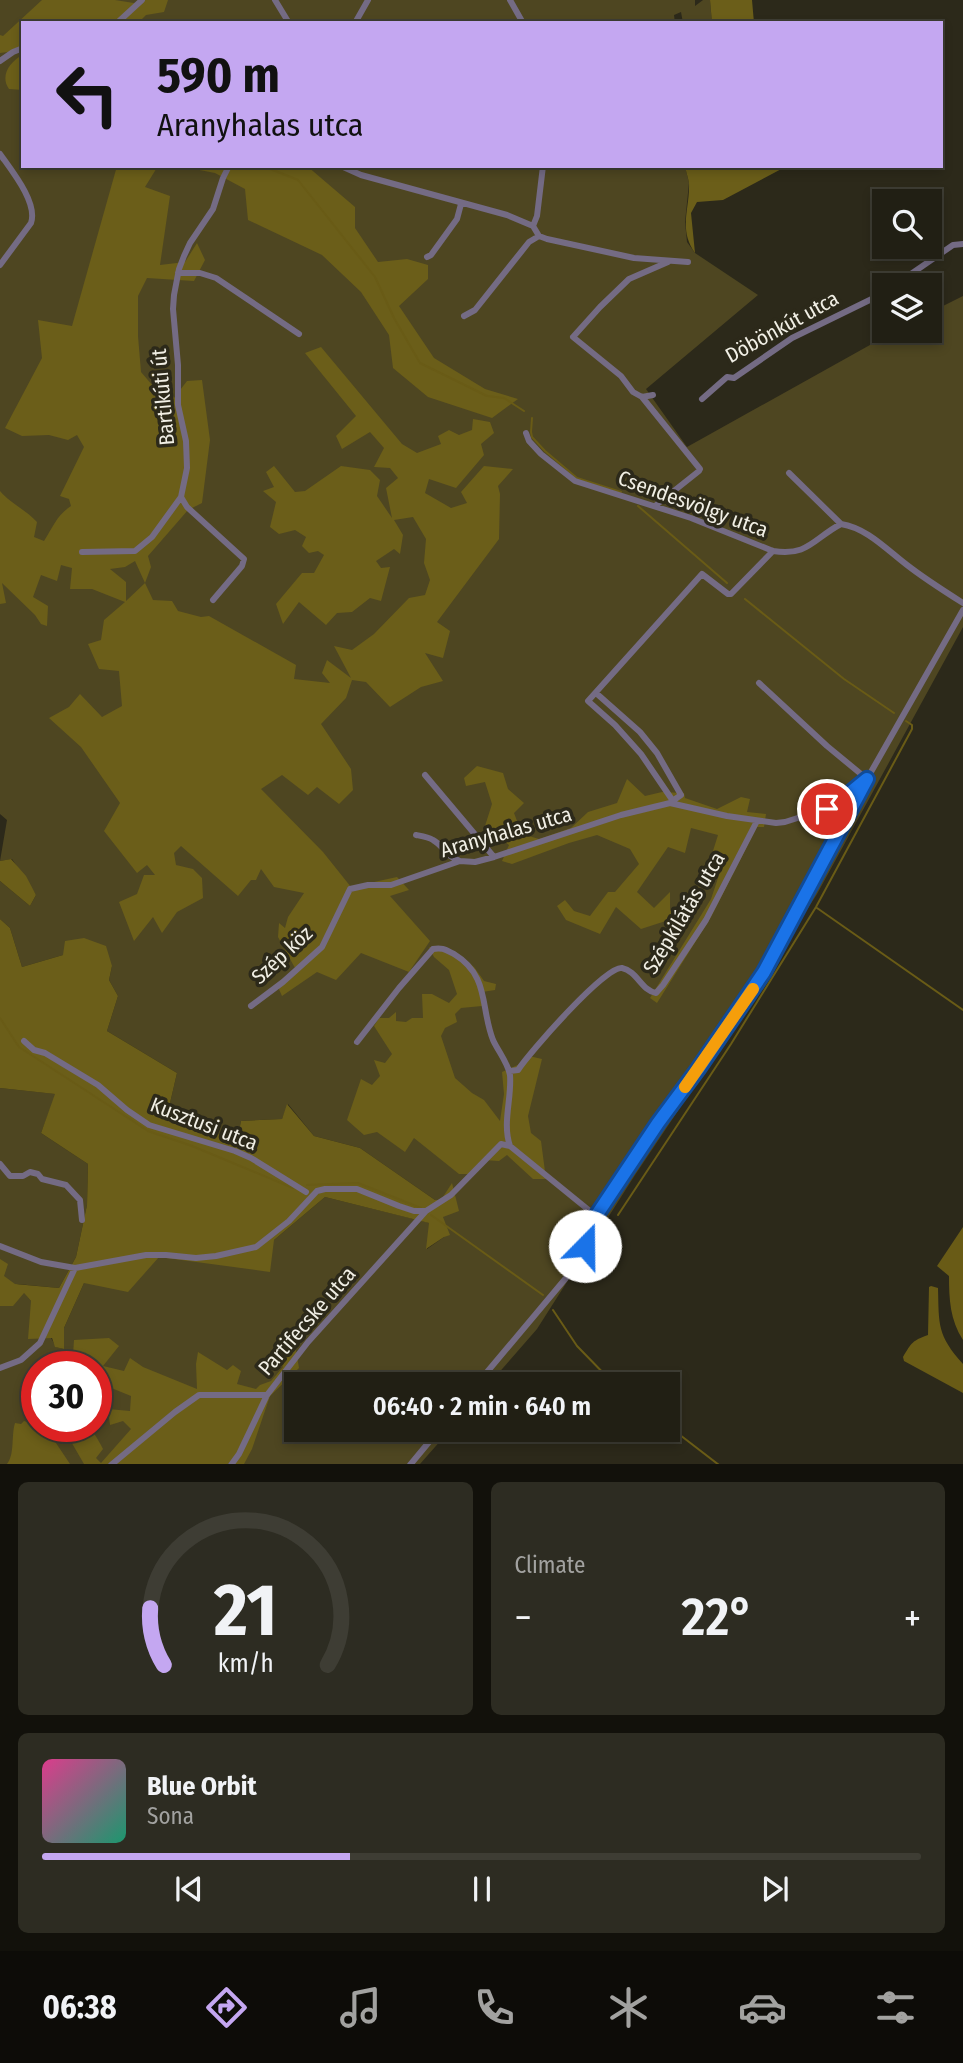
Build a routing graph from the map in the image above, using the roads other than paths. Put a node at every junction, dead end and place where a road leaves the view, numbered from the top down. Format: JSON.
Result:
{"nodes":[{"id":1,"x":142,"y":0,"type":"edge"},
{"id":2,"x":275,"y":0,"type":"edge"},
{"id":3,"x":368,"y":0,"type":"edge"},
{"id":4,"x":510,"y":0,"type":"edge"},
{"id":5,"x":119,"y":21,"type":"edge"},
{"id":6,"x":288,"y":21,"type":"edge"},
{"id":7,"x":356,"y":21,"type":"edge"},
{"id":8,"x":522,"y":21,"type":"edge"},
{"id":9,"x":21,"y":49,"type":"edge"},
{"id":10,"x":0,"y":61,"type":"edge"},
{"id":11,"x":0,"y":154,"type":"edge"},
{"id":12,"x":228,"y":168,"type":"edge"},
{"id":13,"x":345,"y":168,"type":"edge"},
{"id":14,"x":543,"y":168,"type":"edge"},
{"id":15,"x":461,"y":204,"type":"junction"},
{"id":16,"x":533,"y":226,"type":"junction"},
{"id":17,"x":539,"y":236,"type":"junction"},
{"id":18,"x":963,"y":244,"type":"edge"},
{"id":19,"x":427,"y":257,"type":"dead end"},
{"id":20,"x":669,"y":262,"type":"junction"},
{"id":21,"x":688,"y":262,"type":"dead end"},
{"id":22,"x":0,"y":265,"type":"edge"},
{"id":23,"x":178,"y":273,"type":"junction"},
{"id":24,"x":912,"y":273,"type":"edge"},
{"id":25,"x":872,"y":299,"type":"edge"},
{"id":26,"x":464,"y":316,"type":"dead end"},
{"id":27,"x":299,"y":334,"type":"dead end"},
{"id":28,"x":653,"y":395,"type":"dead end"},
{"id":29,"x":642,"y":397,"type":"junction"},
{"id":30,"x":702,"y":400,"type":"dead end"},
{"id":31,"x":526,"y":433,"type":"dead end"},
{"id":32,"x":789,"y":473,"type":"dead end"},
{"id":33,"x":181,"y":497,"type":"junction"},
{"id":34,"x":655,"y":506,"type":"junction"},
{"id":35,"x":841,"y":524,"type":"junction"},
{"id":36,"x":773,"y":551,"type":"junction"},
{"id":37,"x":82,"y":552,"type":"dead end"},
{"id":38,"x":213,"y":600,"type":"dead end"},
{"id":39,"x":963,"y":603,"type":"edge"},
{"id":40,"x":963,"y":610,"type":"edge"},
{"id":41,"x":759,"y":683,"type":"dead end"},
{"id":42,"x":596,"y":693,"type":"junction"},
{"id":43,"x":425,"y":775,"type":"dead end"},
{"id":44,"x":867,"y":779,"type":"junction"},
{"id":45,"x":671,"y":802,"type":"junction"},
{"id":46,"x":757,"y":821,"type":"junction"},
{"id":47,"x":416,"y":835,"type":"dead end"},
{"id":48,"x":494,"y":858,"type":"junction"},
{"id":49,"x":460,"y":861,"type":"junction"},
{"id":50,"x":350,"y":890,"type":"joint"},
{"id":51,"x":251,"y":1006,"type":"dead end"},
{"id":52,"x":24,"y":1041,"type":"dead end"},
{"id":53,"x":357,"y":1042,"type":"dead end"},
{"id":54,"x":510,"y":1071,"type":"junction"},
{"id":55,"x":510,"y":1146,"type":"junction"},
{"id":56,"x":0,"y":1164,"type":"edge"},
{"id":57,"x":306,"y":1192,"type":"dead end"},
{"id":58,"x":426,"y":1211,"type":"junction"},
{"id":59,"x":596,"y":1216,"type":"junction"},
{"id":60,"x":82,"y":1220,"type":"dead end"},
{"id":61,"x":0,"y":1247,"type":"edge"},
{"id":62,"x":75,"y":1268,"type":"junction"},
{"id":63,"x":0,"y":1368,"type":"edge"},
{"id":64,"x":487,"y":1372,"type":"edge"},
{"id":65,"x":267,"y":1395,"type":"junction"},
{"id":66,"x":429,"y":1442,"type":"edge"},
{"id":67,"x":112,"y":1464,"type":"edge"},
{"id":68,"x":232,"y":1464,"type":"edge"},
{"id":69,"x":411,"y":1464,"type":"edge"}],
"edges":[{"from":1,"to":5,"type":"street"},
{"from":2,"to":6,"type":"street"},
{"from":3,"to":7,"type":"street"},
{"from":4,"to":8,"type":"street"},
{"from":9,"to":10,"type":"street"},
{"from":11,"to":22,"type":"street"},
{"from":12,"to":23,"type":"street","name":"Bartikúti út"},
{"from":13,"to":15,"type":"street"},
{"from":14,"to":16,"type":"street"},
{"from":15,"to":16,"type":"street"},
{"from":15,"to":19,"type":"street"},
{"from":16,"to":17,"type":"street"},
{"from":17,"to":20,"type":"street"},
{"from":17,"to":26,"type":"street"},
{"from":18,"to":24,"type":"street"},
{"from":20,"to":21,"type":"street"},
{"from":20,"to":29,"type":"street"},
{"from":23,"to":27,"type":"street"},
{"from":23,"to":33,"type":"street","name":"Bartikúti út"},
{"from":25,"to":30,"type":"street","name":"Döbönkút utca"},
{"from":28,"to":29,"type":"street"},
{"from":29,"to":34,"type":"street"},
{"from":31,"to":34,"type":"street","name":"Csendesvölgy utca"},
{"from":32,"to":35,"type":"street"},
{"from":33,"to":37,"type":"street"},
{"from":33,"to":38,"type":"street"},
{"from":34,"to":36,"type":"street","name":"Csendesvölgy utca"},
{"from":35,"to":36,"type":"street","name":"Csendesvölgy utca"},
{"from":35,"to":39,"type":"street"},
{"from":36,"to":42,"type":"street"},
{"from":40,"to":44,"type":"street"},
{"from":41,"to":44,"type":"street"},
{"from":42,"to":45,"type":"street"},
{"from":42,"to":45,"type":"street"},
{"from":43,"to":48,"type":"street"},
{"from":44,"to":46,"type":"street","name":"Aranyhalas utca"},
{"from":44,"to":59,"type":"street"},
{"from":45,"to":46,"type":"street","name":"Aranyhalas utca"},
{"from":45,"to":48,"type":"street","name":"Aranyhalas utca"},
{"from":46,"to":54,"type":"street","name":"Szépkilátás utca"},
{"from":47,"to":49,"type":"street"},
{"from":48,"to":49,"type":"street","name":"Aranyhalas utca"},
{"from":49,"to":50,"type":"street","name":"Aranyhalas utca"},
{"from":50,"to":51,"type":"street","name":"Szép köz"},
{"from":52,"to":57,"type":"street","name":"Kusztusi utca"},
{"from":53,"to":54,"type":"street"},
{"from":54,"to":55,"type":"street"},
{"from":55,"to":58,"type":"street"},
{"from":55,"to":59,"type":"street"},
{"from":56,"to":60,"type":"street"},
{"from":58,"to":62,"type":"street"},
{"from":58,"to":65,"type":"street","name":"Partifecske utca"},
{"from":59,"to":64,"type":"street"},
{"from":61,"to":62,"type":"street"},
{"from":62,"to":63,"type":"street"},
{"from":65,"to":67,"type":"street"},
{"from":65,"to":68,"type":"street","name":"Partifecske utca"},
{"from":66,"to":69,"type":"street"}]}
